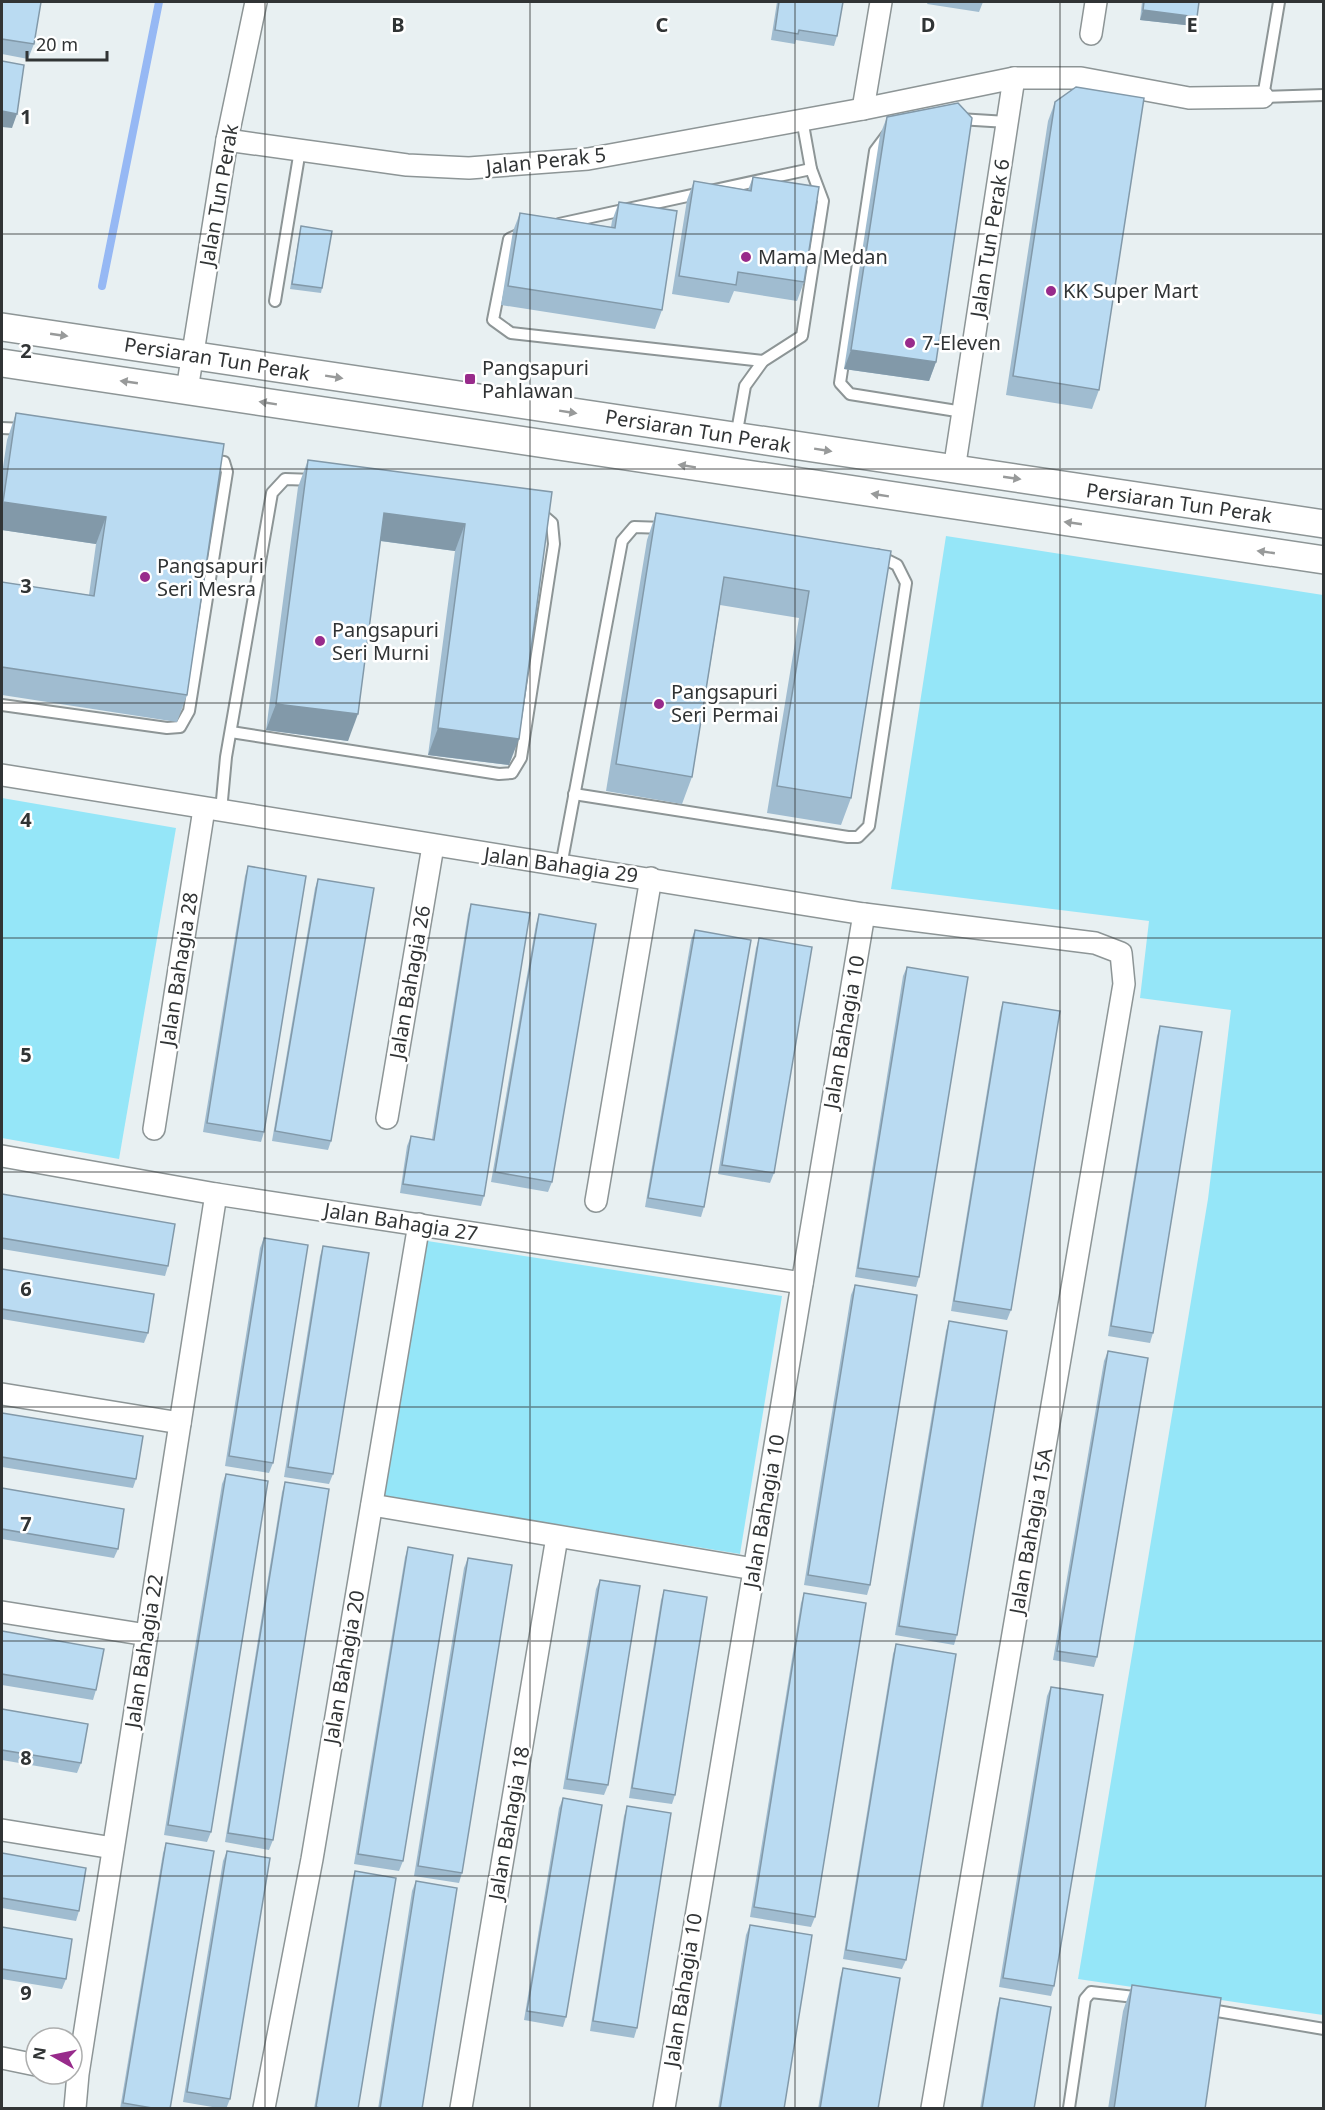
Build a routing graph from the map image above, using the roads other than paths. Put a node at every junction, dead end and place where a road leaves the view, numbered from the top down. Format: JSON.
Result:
{"nodes":[{"id":1,"x":256,"y":2,"type":"edge"},
{"id":2,"x":881,"y":2,"type":"edge"},
{"id":3,"x":1096,"y":2,"type":"edge"},
{"id":4,"x":1280,"y":2,"type":"edge"},
{"id":5,"x":1091,"y":34,"type":"dead end"},
{"id":6,"x":1014,"y":78,"type":"junction"},
{"id":7,"x":1323,"y":95,"type":"edge"},
{"id":8,"x":1263,"y":97,"type":"junction"},
{"id":9,"x":862,"y":110,"type":"junction"},
{"id":10,"x":802,"y":119,"type":"junction"},
{"id":11,"x":946,"y":121,"type":"edge"},
{"id":12,"x":1007,"y":122,"type":"junction"},
{"id":13,"x":902,"y":128,"type":"edge"},
{"id":14,"x":227,"y":140,"type":"junction"},
{"id":15,"x":300,"y":150,"type":"junction"},
{"id":16,"x":811,"y":169,"type":"junction"},
{"id":17,"x":547,"y":226,"type":"edge"},
{"id":18,"x":536,"y":229,"type":"edge"},
{"id":19,"x":275,"y":301,"type":"dead end"},
{"id":20,"x":2,"y":327,"type":"edge"},
{"id":21,"x":193,"y":355,"type":"junction"},
{"id":22,"x":764,"y":361,"type":"junction"},
{"id":23,"x":2,"y":363,"type":"edge"},
{"id":24,"x":187,"y":390,"type":"junction"},
{"id":25,"x":963,"y":412,"type":"junction"},
{"id":26,"x":2,"y":428,"type":"edge"},
{"id":27,"x":37,"y":431,"type":"edge"},
{"id":28,"x":736,"y":437,"type":"junction"},
{"id":29,"x":201,"y":458,"type":"edge"},
{"id":30,"x":954,"y":470,"type":"junction"},
{"id":31,"x":328,"y":482,"type":"edge"},
{"id":32,"x":527,"y":509,"type":"edge"},
{"id":33,"x":1323,"y":524,"type":"edge"},
{"id":34,"x":676,"y":530,"type":"edge"},
{"id":35,"x":860,"y":553,"type":"edge"},
{"id":36,"x":1323,"y":560,"type":"edge"},
{"id":37,"x":2,"y":705,"type":"edge"},
{"id":38,"x":231,"y":732,"type":"junction"},
{"id":39,"x":2,"y":775,"type":"edge"},
{"id":40,"x":574,"y":794,"type":"junction"},
{"id":41,"x":212,"y":810,"type":"junction"},
{"id":42,"x":433,"y":846,"type":"junction"},
{"id":43,"x":561,"y":866,"type":"junction"},
{"id":44,"x":651,"y":878,"type":"junction"},
{"id":45,"x":864,"y":914,"type":"junction"},
{"id":46,"x":1121,"y":952,"type":"joint"},
{"id":47,"x":387,"y":1118,"type":"dead end"},
{"id":48,"x":154,"y":1129,"type":"dead end"},
{"id":49,"x":2,"y":1156,"type":"edge"},
{"id":50,"x":216,"y":1194,"type":"junction"},
{"id":51,"x":596,"y":1201,"type":"dead end"},
{"id":52,"x":419,"y":1224,"type":"junction"},
{"id":53,"x":802,"y":1283,"type":"junction"},
{"id":54,"x":2,"y":1394,"type":"edge"},
{"id":55,"x":180,"y":1423,"type":"junction"},
{"id":56,"x":372,"y":1505,"type":"junction"},
{"id":57,"x":557,"y":1537,"type":"junction"},
{"id":58,"x":754,"y":1569,"type":"junction"},
{"id":59,"x":2,"y":1611,"type":"edge"},
{"id":60,"x":147,"y":1635,"type":"junction"},
{"id":61,"x":2,"y":1830,"type":"edge"},
{"id":62,"x":113,"y":1848,"type":"junction"},
{"id":63,"x":1154,"y":2000,"type":"edge"},
{"id":64,"x":1188,"y":2006,"type":"edge"},
{"id":65,"x":83,"y":2026,"type":"edge"},
{"id":66,"x":1323,"y":2029,"type":"edge"},
{"id":67,"x":2,"y":2058,"type":"edge"},
{"id":68,"x":24,"y":2063,"type":"edge"},
{"id":69,"x":75,"y":2086,"type":"edge"},
{"id":70,"x":75,"y":2109,"type":"edge"},
{"id":71,"x":264,"y":2109,"type":"edge"},
{"id":72,"x":461,"y":2109,"type":"edge"},
{"id":73,"x":664,"y":2109,"type":"edge"},
{"id":74,"x":932,"y":2109,"type":"edge"},
{"id":75,"x":1069,"y":2109,"type":"edge"}],
"edges":[{"from":1,"to":14,"type":"street","name":"Jalan Tun Perak"},
{"from":2,"to":9,"type":"street"},
{"from":3,"to":5,"type":"street"},
{"from":4,"to":8,"type":"lane"},
{"from":6,"to":8,"type":"street","name":"Jalan Perak 5"},
{"from":6,"to":9,"type":"street","name":"Jalan Perak 5"},
{"from":6,"to":12,"type":"street","name":"Jalan Tun Perak 6"},
{"from":7,"to":8,"type":"lane"},
{"from":9,"to":10,"type":"street","name":"Jalan Perak 5"},
{"from":10,"to":15,"type":"street","name":"Jalan Perak 5"},
{"from":10,"to":16,"type":"lane"},
{"from":11,"to":12,"type":"lane"},
{"from":12,"to":25,"type":"street","name":"Jalan Tun Perak 6"},
{"from":13,"to":25,"type":"lane"},
{"from":14,"to":15,"type":"street","name":"Jalan Perak 5"},
{"from":14,"to":21,"type":"street","name":"Jalan Tun Perak"},
{"from":15,"to":19,"type":"lane"},
{"from":16,"to":17,"type":"lane"},
{"from":16,"to":22,"type":"lane"},
{"from":18,"to":22,"type":"lane"},
{"from":20,"to":21,"type":"street","name":"Persiaran Tun Perak","one_way":true},
{"from":21,"to":24,"type":"street","name":"Jalan Tun Perak"},
{"from":21,"to":28,"type":"street","name":"Persiaran Tun Perak","one_way":true},
{"from":22,"to":28,"type":"lane"},
{"from":24,"to":23,"type":"street","name":"Persiaran Tun Perak","one_way":true},
{"from":36,"to":24,"type":"street","name":"Persiaran Tun Perak","one_way":true},
{"from":25,"to":30,"type":"street","name":"Jalan Tun Perak 6"},
{"from":26,"to":27,"type":"lane"},
{"from":28,"to":30,"type":"street","name":"Persiaran Tun Perak","one_way":true},
{"from":29,"to":37,"type":"lane"},
{"from":30,"to":33,"type":"street","name":"Persiaran Tun Perak","one_way":true},
{"from":31,"to":38,"type":"lane"},
{"from":32,"to":38,"type":"lane"},
{"from":34,"to":40,"type":"lane"},
{"from":35,"to":40,"type":"lane"},
{"from":38,"to":41,"type":"lane"},
{"from":39,"to":41,"type":"street","name":"Jalan Bahagia 29"},
{"from":40,"to":43,"type":"lane"},
{"from":41,"to":42,"type":"street","name":"Jalan Bahagia 29"},
{"from":41,"to":48,"type":"street","name":"Jalan Bahagia 28"},
{"from":42,"to":43,"type":"street","name":"Jalan Bahagia 29"},
{"from":42,"to":47,"type":"street","name":"Jalan Bahagia 26"},
{"from":43,"to":44,"type":"street","name":"Jalan Bahagia 29"},
{"from":44,"to":45,"type":"street","name":"Jalan Bahagia 29"},
{"from":44,"to":51,"type":"street"},
{"from":45,"to":46,"type":"street","name":"Jalan Bahagia 29"},
{"from":45,"to":53,"type":"street","name":"Jalan Bahagia 10"},
{"from":46,"to":74,"type":"street","name":"Jalan Bahagia 15A"},
{"from":49,"to":50,"type":"street","name":"Jalan Bahagia 27"},
{"from":50,"to":52,"type":"street","name":"Jalan Bahagia 27"},
{"from":50,"to":55,"type":"street","name":"Jalan Bahagia 22"},
{"from":52,"to":53,"type":"street","name":"Jalan Bahagia 27"},
{"from":52,"to":56,"type":"street","name":"Jalan Bahagia 20"},
{"from":53,"to":58,"type":"street","name":"Jalan Bahagia 10"},
{"from":54,"to":55,"type":"street"},
{"from":55,"to":60,"type":"street","name":"Jalan Bahagia 22"},
{"from":56,"to":57,"type":"street"},
{"from":56,"to":71,"type":"street","name":"Jalan Bahagia 20"},
{"from":57,"to":58,"type":"street"},
{"from":57,"to":72,"type":"street","name":"Jalan Bahagia 18"},
{"from":58,"to":73,"type":"street","name":"Jalan Bahagia 10"},
{"from":59,"to":60,"type":"street"},
{"from":60,"to":62,"type":"street","name":"Jalan Bahagia 22"},
{"from":61,"to":62,"type":"street"},
{"from":62,"to":65,"type":"street","name":"Jalan Bahagia 22"},
{"from":63,"to":75,"type":"lane"},
{"from":64,"to":66,"type":"lane"},
{"from":67,"to":68,"type":"street"},
{"from":69,"to":70,"type":"street","name":"Jalan Bahagia 22"}]}
